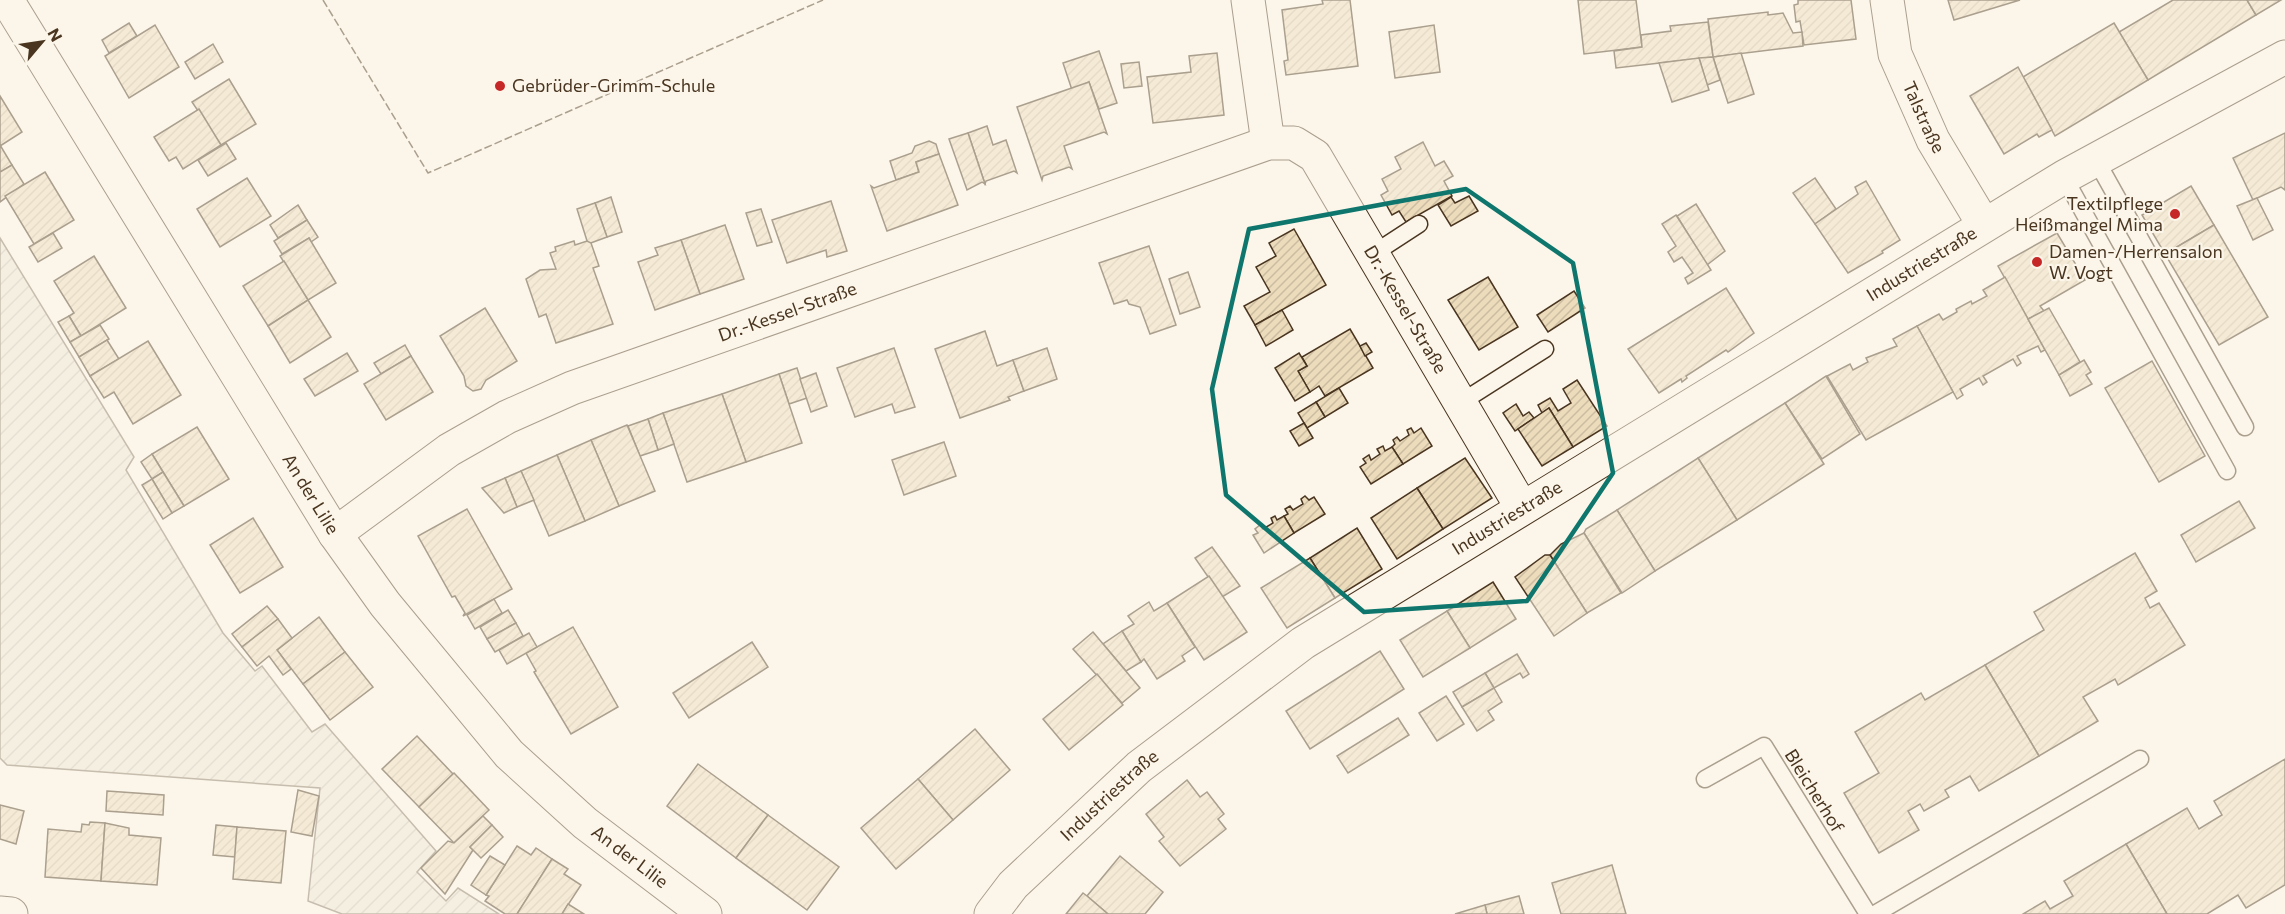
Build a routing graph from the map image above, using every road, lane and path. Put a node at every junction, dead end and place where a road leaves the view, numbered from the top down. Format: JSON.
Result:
{"nodes":[{"id":1,"x":7,"y":0,"type":"edge"},
{"id":2,"x":1248,"y":0,"type":"edge"},
{"id":3,"x":1887,"y":0,"type":"edge"},
{"id":4,"x":2285,"y":57,"type":"edge"},
{"id":5,"x":1268,"y":143,"type":"junction"},
{"id":6,"x":2096,"y":160,"type":"junction"},
{"id":7,"x":2064,"y":177,"type":"junction"},
{"id":8,"x":1419,"y":224,"type":"dead end"},
{"id":9,"x":1984,"y":225,"type":"junction"},
{"id":10,"x":1373,"y":254,"type":"junction"},
{"id":11,"x":1545,"y":349,"type":"dead end"},
{"id":12,"x":1460,"y":403,"type":"junction"},
{"id":13,"x":2245,"y":427,"type":"dead end"},
{"id":14,"x":2227,"y":471,"type":"dead end"},
{"id":15,"x":1522,"y":508,"type":"junction"},
{"id":16,"x":335,"y":534,"type":"junction"},
{"id":17,"x":2140,"y":759,"type":"dead end"},
{"id":18,"x":1705,"y":780,"type":"dead end"},
{"id":19,"x":0,"y":913,"type":"edge"},
{"id":20,"x":10,"y":914,"type":"edge"},
{"id":21,"x":705,"y":914,"type":"edge"},
{"id":22,"x":991,"y":914,"type":"edge"},
{"id":23,"x":1868,"y":914,"type":"edge"},
{"id":24,"x":1875,"y":914,"type":"edge"}],
"edges":[{"from":1,"to":16,"type":"street","name":"An der Lilie"},
{"from":2,"to":5,"type":"street"},
{"from":3,"to":9,"type":"street","name":"Talstraße"},
{"from":4,"to":6,"type":"street","name":"Industriestraße"},
{"from":5,"to":10,"type":"street","name":"Dr.-Kessel-Straße"},
{"from":5,"to":16,"type":"street","name":"Dr.-Kessel-Straße"},
{"from":6,"to":7,"type":"street","name":"Industriestraße"},
{"from":6,"to":13,"type":"lane"},
{"from":7,"to":9,"type":"street","name":"Industriestraße"},
{"from":7,"to":14,"type":"lane"},
{"from":8,"to":10,"type":"lane"},
{"from":9,"to":15,"type":"street","name":"Industriestraße"},
{"from":10,"to":12,"type":"street","name":"Dr.-Kessel-Straße"},
{"from":11,"to":12,"type":"lane"},
{"from":12,"to":15,"type":"street","name":"Dr.-Kessel-Straße"},
{"from":15,"to":22,"type":"street","name":"Industriestraße"},
{"from":16,"to":21,"type":"street","name":"An der Lilie"},
{"from":17,"to":24,"type":"lane"},
{"from":18,"to":23,"type":"lane","name":"Bleicherhof"},
{"from":19,"to":20,"type":"street"}]}
